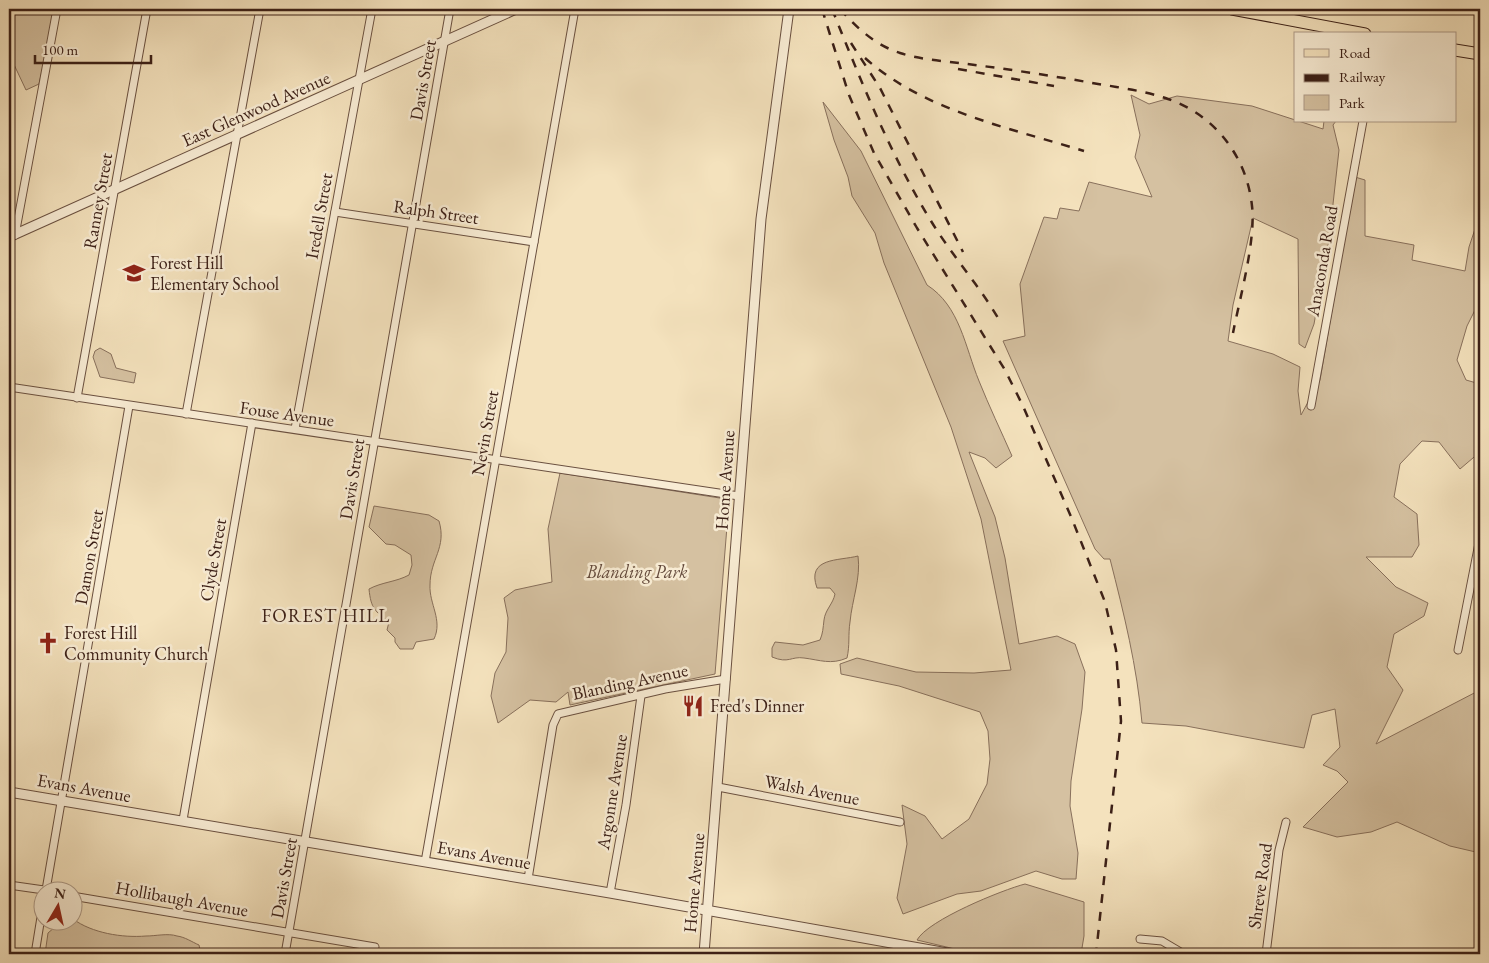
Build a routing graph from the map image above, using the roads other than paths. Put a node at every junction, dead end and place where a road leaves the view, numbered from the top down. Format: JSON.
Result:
{"nodes":[{"id":1,"x":57,"y":9,"type":"edge"},
{"id":2,"x":147,"y":9,"type":"edge"},
{"id":3,"x":260,"y":9,"type":"edge"},
{"id":4,"x":372,"y":9,"type":"edge"},
{"id":5,"x":450,"y":9,"type":"edge"},
{"id":6,"x":516,"y":9,"type":"edge"},
{"id":7,"x":575,"y":9,"type":"edge"},
{"id":8,"x":789,"y":9,"type":"edge"},
{"id":9,"x":1232,"y":9,"type":"edge"},
{"id":10,"x":1354,"y":32,"type":"edge"},
{"id":11,"x":445,"y":41,"type":"junction"},
{"id":12,"x":1456,"y":50,"type":"edge"},
{"id":13,"x":1480,"y":54,"type":"edge"},
{"id":14,"x":359,"y":80,"type":"junction"},
{"id":15,"x":1364,"y":122,"type":"edge"},
{"id":16,"x":237,"y":135,"type":"junction"},
{"id":17,"x":113,"y":190,"type":"junction"},
{"id":18,"x":335,"y":212,"type":"junction"},
{"id":19,"x":412,"y":223,"type":"junction"},
{"id":20,"x":12,"y":236,"type":"edge"},
{"id":21,"x":534,"y":242,"type":"junction"},
{"id":22,"x":9,"y":388,"type":"edge"},
{"id":23,"x":77,"y":398,"type":"junction"},
{"id":24,"x":129,"y":406,"type":"junction"},
{"id":25,"x":1311,"y":406,"type":"dead end"},
{"id":26,"x":186,"y":414,"type":"junction"},
{"id":27,"x":252,"y":423,"type":"junction"},
{"id":28,"x":295,"y":429,"type":"junction"},
{"id":29,"x":374,"y":442,"type":"junction"},
{"id":30,"x":496,"y":460,"type":"junction"},
{"id":31,"x":739,"y":496,"type":"junction"},
{"id":32,"x":1480,"y":538,"type":"edge"},
{"id":33,"x":1458,"y":650,"type":"dead end"},
{"id":34,"x":726,"y":679,"type":"junction"},
{"id":35,"x":641,"y":696,"type":"junction"},
{"id":36,"x":718,"y":787,"type":"junction"},
{"id":37,"x":9,"y":792,"type":"edge"},
{"id":38,"x":62,"y":800,"type":"junction"},
{"id":39,"x":183,"y":820,"type":"junction"},
{"id":40,"x":900,"y":822,"type":"dead end"},
{"id":41,"x":1286,"y":822,"type":"dead end"},
{"id":42,"x":306,"y":842,"type":"junction"},
{"id":43,"x":425,"y":862,"type":"junction"},
{"id":44,"x":528,"y":879,"type":"junction"},
{"id":45,"x":47,"y":880,"type":"edge"},
{"id":46,"x":9,"y":885,"type":"edge"},
{"id":47,"x":32,"y":888,"type":"edge"},
{"id":48,"x":610,"y":893,"type":"junction"},
{"id":49,"x":82,"y":898,"type":"edge"},
{"id":50,"x":708,"y":910,"type":"junction"},
{"id":51,"x":39,"y":930,"type":"edge"},
{"id":52,"x":289,"y":932,"type":"junction"},
{"id":53,"x":1140,"y":939,"type":"dead end"},
{"id":54,"x":375,"y":947,"type":"dead end"},
{"id":55,"x":35,"y":954,"type":"edge"},
{"id":56,"x":285,"y":954,"type":"edge"},
{"id":57,"x":704,"y":954,"type":"edge"},
{"id":58,"x":953,"y":954,"type":"edge"},
{"id":59,"x":1184,"y":954,"type":"edge"},
{"id":60,"x":1266,"y":954,"type":"edge"}],
"edges":[{"from":1,"to":20,"type":"street"},
{"from":2,"to":17,"type":"street","name":"Ranney Street"},
{"from":3,"to":16,"type":"street"},
{"from":4,"to":14,"type":"street","name":"Iredell Street"},
{"from":5,"to":11,"type":"street","name":"Davis Street"},
{"from":6,"to":11,"type":"street","name":"East Glenwood Avenue"},
{"from":7,"to":21,"type":"street","name":"Nevin Street"},
{"from":8,"to":31,"type":"street","name":"Home Avenue"},
{"from":9,"to":10,"type":"main road"},
{"from":11,"to":14,"type":"street","name":"East Glenwood Avenue"},
{"from":11,"to":19,"type":"street","name":"Davis Street"},
{"from":12,"to":13,"type":"main road"},
{"from":14,"to":16,"type":"street","name":"East Glenwood Avenue"},
{"from":14,"to":18,"type":"street","name":"Iredell Street"},
{"from":15,"to":25,"type":"street","name":"Anaconda Road"},
{"from":16,"to":17,"type":"street","name":"East Glenwood Avenue"},
{"from":16,"to":26,"type":"street"},
{"from":17,"to":20,"type":"street","name":"East Glenwood Avenue"},
{"from":17,"to":23,"type":"street","name":"Ranney Street"},
{"from":18,"to":19,"type":"street","name":"Ralph Street"},
{"from":18,"to":28,"type":"street","name":"Iredell Street"},
{"from":19,"to":21,"type":"street","name":"Ralph Street"},
{"from":19,"to":29,"type":"street","name":"Davis Street"},
{"from":21,"to":30,"type":"street","name":"Nevin Street"},
{"from":22,"to":23,"type":"street","name":"Fouse Avenue"},
{"from":23,"to":24,"type":"street","name":"Fouse Avenue"},
{"from":24,"to":26,"type":"street","name":"Fouse Avenue"},
{"from":24,"to":38,"type":"street","name":"Damon Street"},
{"from":26,"to":27,"type":"street","name":"Fouse Avenue"},
{"from":27,"to":28,"type":"street","name":"Fouse Avenue"},
{"from":27,"to":39,"type":"street","name":"Clyde Street"},
{"from":28,"to":29,"type":"street","name":"Fouse Avenue"},
{"from":29,"to":30,"type":"street","name":"Fouse Avenue"},
{"from":29,"to":42,"type":"street","name":"Davis Street"},
{"from":30,"to":31,"type":"street","name":"Fouse Avenue"},
{"from":30,"to":43,"type":"street","name":"Nevin Street"},
{"from":31,"to":34,"type":"street","name":"Home Avenue"},
{"from":32,"to":33,"type":"street"},
{"from":34,"to":35,"type":"street","name":"Blanding Avenue"},
{"from":34,"to":36,"type":"street","name":"Home Avenue"},
{"from":35,"to":44,"type":"street","name":"Blanding Avenue"},
{"from":35,"to":48,"type":"street","name":"Argonne Avenue"},
{"from":36,"to":40,"type":"street","name":"Walsh Avenue"},
{"from":36,"to":50,"type":"street","name":"Home Avenue"},
{"from":37,"to":38,"type":"street","name":"Evans Avenue"},
{"from":38,"to":39,"type":"street","name":"Evans Avenue"},
{"from":38,"to":45,"type":"street","name":"Damon Street"},
{"from":39,"to":42,"type":"street","name":"Evans Avenue"},
{"from":41,"to":60,"type":"street","name":"Shreve Road"},
{"from":42,"to":43,"type":"street","name":"Evans Avenue"},
{"from":42,"to":52,"type":"street","name":"Davis Street"},
{"from":43,"to":44,"type":"street","name":"Evans Avenue"},
{"from":44,"to":48,"type":"street","name":"Evans Avenue"},
{"from":46,"to":47,"type":"street"},
{"from":48,"to":50,"type":"street","name":"Evans Avenue"},
{"from":49,"to":52,"type":"street","name":"Hollibaugh Avenue"},
{"from":50,"to":57,"type":"street","name":"Home Avenue"},
{"from":50,"to":58,"type":"street","name":"Evans Avenue"},
{"from":51,"to":55,"type":"street"},
{"from":52,"to":54,"type":"street","name":"Hollibaugh Avenue"},
{"from":52,"to":56,"type":"street","name":"Davis Street"},
{"from":53,"to":59,"type":"street"}]}
